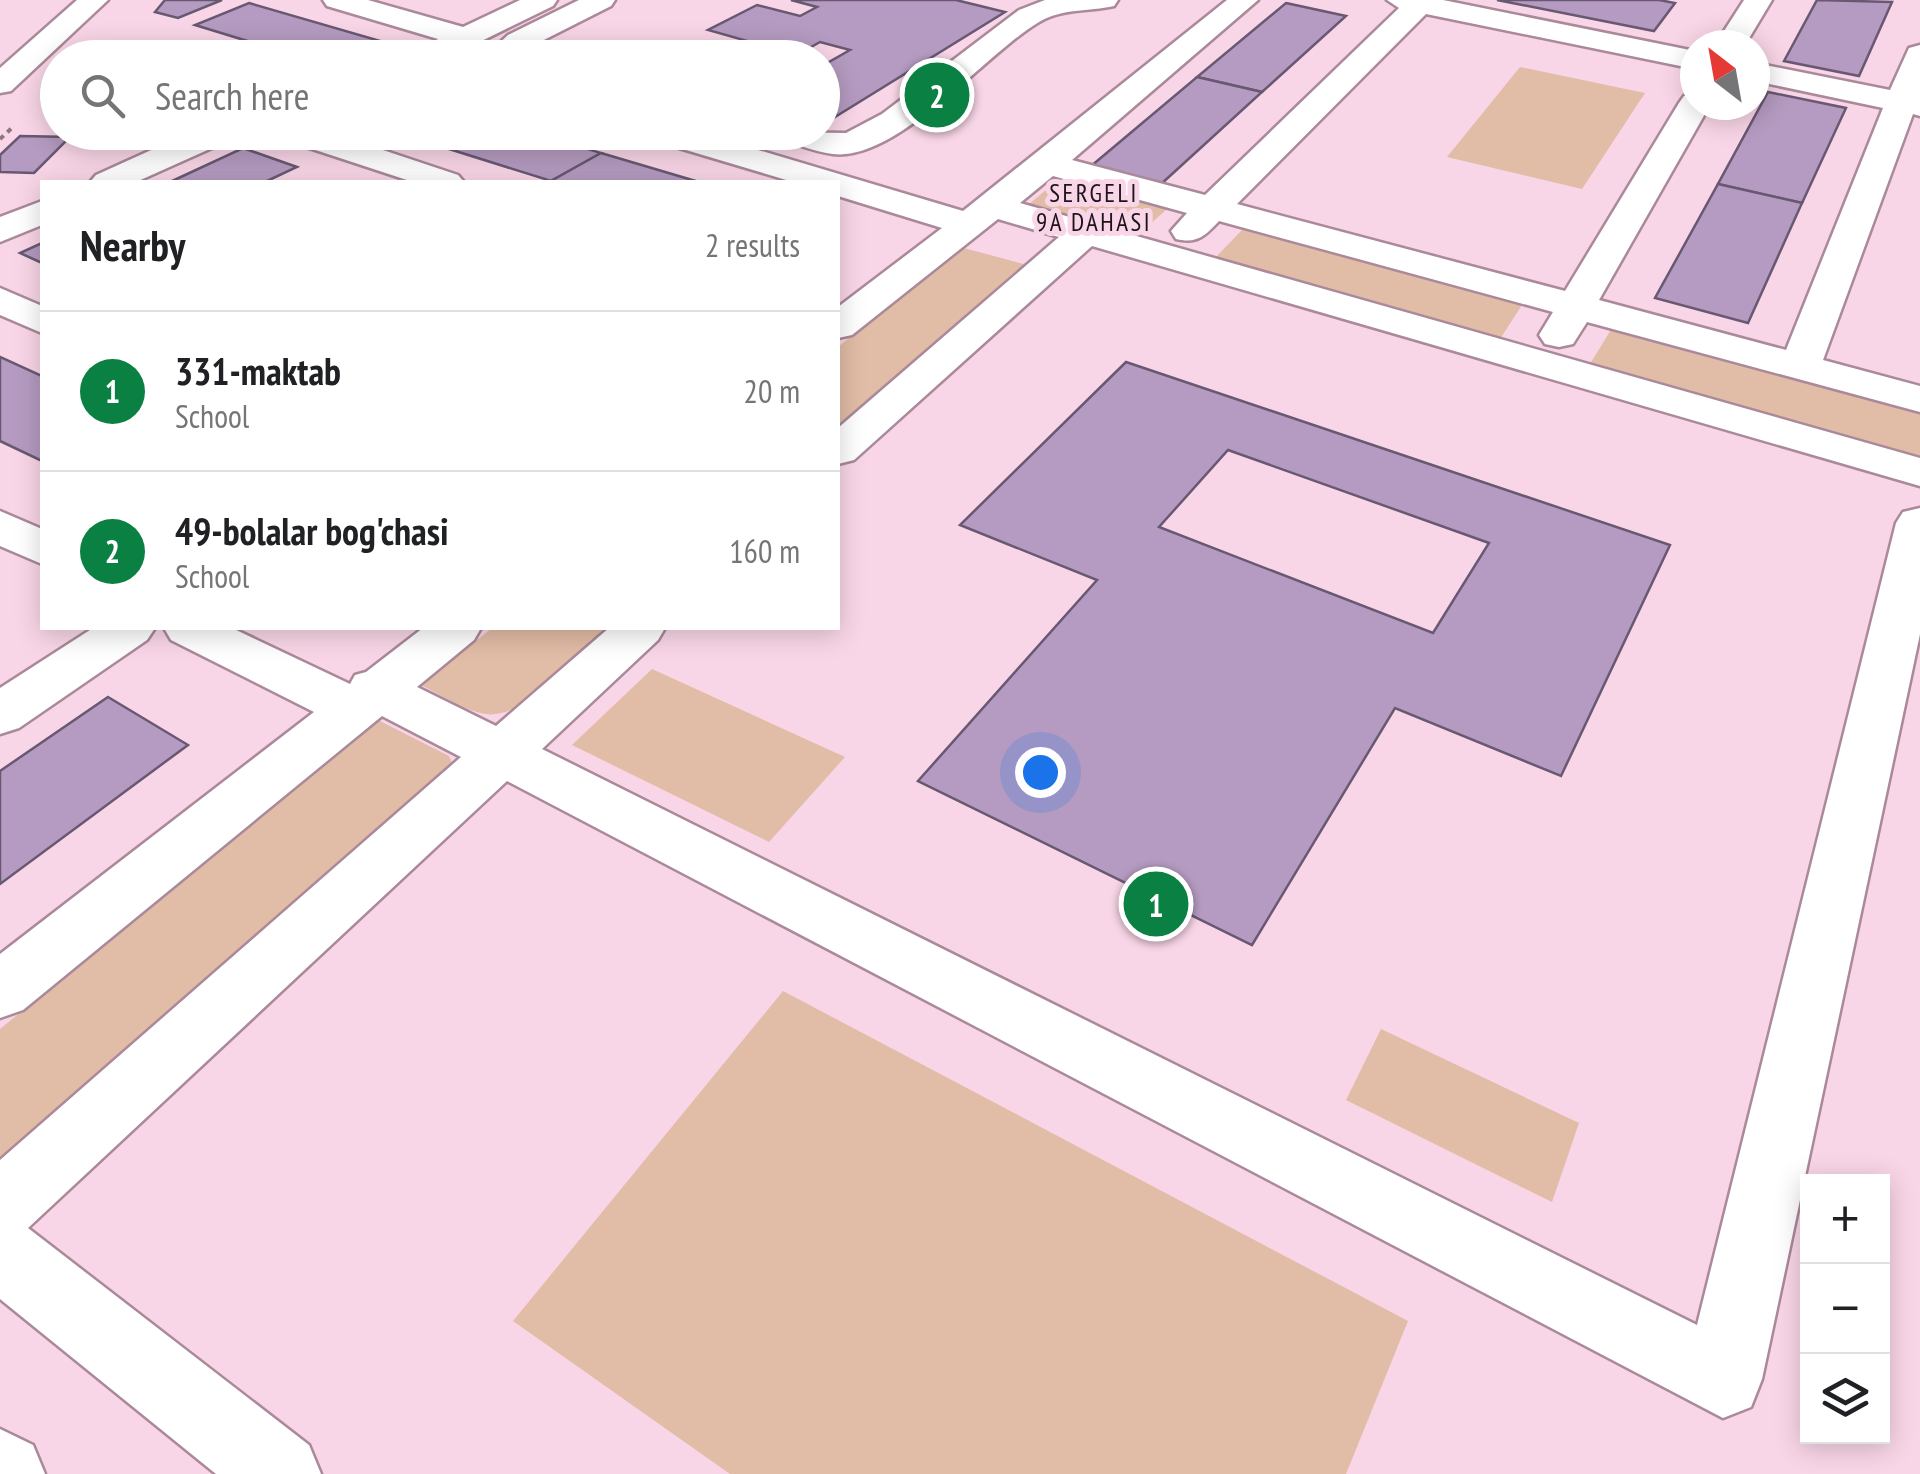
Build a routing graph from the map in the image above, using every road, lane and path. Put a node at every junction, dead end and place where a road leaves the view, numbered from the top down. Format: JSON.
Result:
{"nodes":[{"id":1,"x":94,"y":0,"type":"edge"},
{"id":2,"x":543,"y":0,"type":"edge"},
{"id":3,"x":601,"y":0,"type":"edge"},
{"id":4,"x":1104,"y":0,"type":"edge"},
{"id":5,"x":1244,"y":0,"type":"edge"},
{"id":6,"x":1717,"y":0,"type":"edge"},
{"id":7,"x":353,"y":2,"type":"edge"},
{"id":8,"x":1410,"y":2,"type":"edge"},
{"id":9,"x":1756,"y":3,"type":"edge"},
{"id":10,"x":1739,"y":30,"type":"edge"},
{"id":11,"x":464,"y":37,"type":"junction"},
{"id":12,"x":49,"y":40,"type":"edge"},
{"id":13,"x":458,"y":40,"type":"edge"},
{"id":14,"x":521,"y":40,"type":"edge"},
{"id":15,"x":40,"y":48,"type":"edge"},
{"id":16,"x":1920,"y":54,"type":"edge"},
{"id":17,"x":1680,"y":57,"type":"edge"},
{"id":18,"x":1770,"y":75,"type":"edge"},
{"id":19,"x":0,"y":84,"type":"edge"},
{"id":20,"x":1910,"y":104,"type":"edge"},
{"id":21,"x":1685,"y":120,"type":"edge"},
{"id":22,"x":840,"y":143,"type":"edge"},
{"id":23,"x":180,"y":150,"type":"edge"},
{"id":24,"x":344,"y":150,"type":"edge"},
{"id":25,"x":721,"y":150,"type":"edge"},
{"id":26,"x":372,"y":160,"type":"junction"},
{"id":27,"x":1047,"y":164,"type":"junction"},
{"id":28,"x":112,"y":180,"type":"edge"},
{"id":29,"x":331,"y":180,"type":"edge"},
{"id":30,"x":439,"y":180,"type":"edge"},
{"id":31,"x":821,"y":180,"type":"edge"},
{"id":32,"x":840,"y":185,"type":"edge"},
{"id":33,"x":1213,"y":209,"type":"junction"},
{"id":34,"x":40,"y":213,"type":"edge"},
{"id":35,"x":980,"y":215,"type":"junction"},
{"id":36,"x":0,"y":231,"type":"edge"},
{"id":37,"x":1084,"y":234,"type":"junction"},
{"id":38,"x":1160,"y":256,"type":"junction"},
{"id":39,"x":0,"y":300,"type":"edge"},
{"id":40,"x":1575,"y":307,"type":"junction"},
{"id":41,"x":843,"y":316,"type":"edge"},
{"id":42,"x":40,"y":320,"type":"edge"},
{"id":43,"x":1543,"y":364,"type":"junction"},
{"id":44,"x":1800,"y":366,"type":"junction"},
{"id":45,"x":1920,"y":399,"type":"edge"},
{"id":46,"x":840,"y":450,"type":"edge"},
{"id":47,"x":1920,"y":472,"type":"edge"},
{"id":48,"x":1920,"y":523,"type":"edge"},
{"id":49,"x":0,"y":526,"type":"edge"},
{"id":50,"x":40,"y":548,"type":"edge"},
{"id":51,"x":126,"y":630,"type":"edge"},
{"id":52,"x":193,"y":630,"type":"edge"},
{"id":53,"x":453,"y":630,"type":"edge"},
{"id":54,"x":638,"y":630,"type":"edge"},
{"id":55,"x":363,"y":698,"type":"junction"},
{"id":56,"x":0,"y":714,"type":"edge"},
{"id":57,"x":498,"y":754,"type":"junction"},
{"id":58,"x":0,"y":991,"type":"edge"},
{"id":59,"x":0,"y":1207,"type":"edge"},
{"id":60,"x":0,"y":1252,"type":"edge"},
{"id":61,"x":280,"y":1474,"type":"edge"}],
"edges":[{"from":1,"to":12,"type":"street"},
{"from":2,"to":11,"type":"street"},
{"from":3,"to":14,"type":"street"},
{"from":4,"to":22,"type":"street"},
{"from":5,"to":27,"type":"street"},
{"from":6,"to":9,"type":"street"},
{"from":7,"to":11,"type":"street"},
{"from":8,"to":17,"type":"street"},
{"from":8,"to":33,"type":"street"},
{"from":9,"to":10,"type":"street"},
{"from":11,"to":13,"type":"street"},
{"from":15,"to":19,"type":"street"},
{"from":16,"to":20,"type":"street"},
{"from":18,"to":20,"type":"street"},
{"from":20,"to":44,"type":"street"},
{"from":21,"to":40,"type":"street"},
{"from":23,"to":28,"type":"street"},
{"from":24,"to":26,"type":"street"},
{"from":25,"to":31,"type":"street"},
{"from":26,"to":29,"type":"street"},
{"from":26,"to":30,"type":"street"},
{"from":27,"to":33,"type":"street"},
{"from":27,"to":35,"type":"street"},
{"from":32,"to":35,"type":"street"},
{"from":33,"to":38,"type":"street"},
{"from":33,"to":40,"type":"street"},
{"from":34,"to":36,"type":"street"},
{"from":35,"to":37,"type":"street"},
{"from":35,"to":41,"type":"street"},
{"from":37,"to":38,"type":"street"},
{"from":37,"to":46,"type":"street"},
{"from":38,"to":43,"type":"street"},
{"from":39,"to":42,"type":"street"},
{"from":40,"to":43,"type":"street"},
{"from":40,"to":44,"type":"street"},
{"from":43,"to":47,"type":"street"},
{"from":44,"to":45,"type":"street"},
{"from":48,"to":57,"type":"street"},
{"from":49,"to":50,"type":"street"},
{"from":51,"to":56,"type":"street"},
{"from":52,"to":55,"type":"street"},
{"from":53,"to":55,"type":"street"},
{"from":54,"to":57,"type":"street"},
{"from":55,"to":57,"type":"street"},
{"from":55,"to":58,"type":"street"},
{"from":57,"to":59,"type":"street"},
{"from":60,"to":61,"type":"street"}]}
